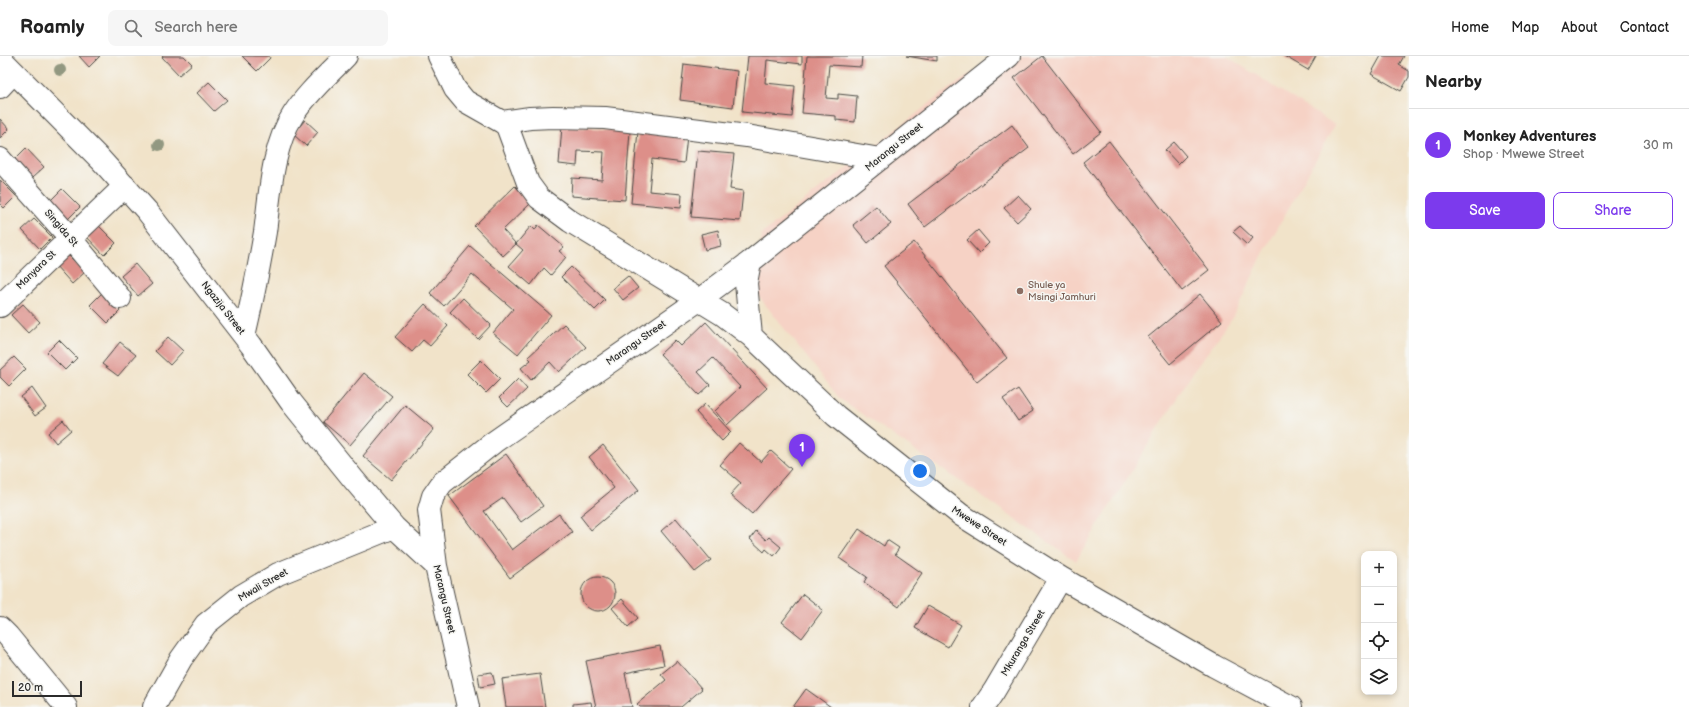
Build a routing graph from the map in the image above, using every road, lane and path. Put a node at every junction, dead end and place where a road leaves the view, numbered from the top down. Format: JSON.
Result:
{"nodes":[{"id":1,"x":346,"y":56,"type":"edge"},
{"id":2,"x":439,"y":56,"type":"edge"},
{"id":3,"x":1009,"y":56,"type":"edge"},
{"id":4,"x":5,"y":72,"type":"edge"},
{"id":5,"x":502,"y":122,"type":"junction"},
{"id":6,"x":0,"y":159,"type":"edge"},
{"id":7,"x":880,"y":159,"type":"junction"},
{"id":8,"x":125,"y":186,"type":"junction"},
{"id":9,"x":70,"y":238,"type":"junction"},
{"id":10,"x":750,"y":262,"type":"junction"},
{"id":11,"x":120,"y":298,"type":"dead end"},
{"id":12,"x":699,"y":300,"type":"junction"},
{"id":13,"x":0,"y":306,"type":"edge"},
{"id":14,"x":244,"y":336,"type":"junction"},
{"id":15,"x":751,"y":336,"type":"junction"},
{"id":16,"x":394,"y":527,"type":"junction"},
{"id":17,"x":436,"y":566,"type":"junction"},
{"id":18,"x":1061,"y":578,"type":"junction"},
{"id":19,"x":3,"y":635,"type":"edge"},
{"id":20,"x":66,"y":707,"type":"edge"},
{"id":21,"x":154,"y":707,"type":"edge"},
{"id":22,"x":468,"y":707,"type":"edge"},
{"id":23,"x":983,"y":707,"type":"edge"},
{"id":24,"x":1291,"y":707,"type":"edge"}],
"edges":[{"from":1,"to":14,"type":"street"},
{"from":2,"to":5,"type":"street"},
{"from":3,"to":7,"type":"street","name":"Marangu Street"},
{"from":4,"to":8,"type":"street","name":"Ngazija Street"},
{"from":5,"to":7,"type":"street"},
{"from":5,"to":12,"type":"street","name":"Mwewe Street"},
{"from":6,"to":9,"type":"street","name":"Singida St"},
{"from":7,"to":10,"type":"street","name":"Marangu Street"},
{"from":8,"to":9,"type":"street","name":"Manyara St"},
{"from":8,"to":14,"type":"street","name":"Ngazija Street"},
{"from":9,"to":11,"type":"street","name":"Singida St"},
{"from":9,"to":13,"type":"street","name":"Manyara St"},
{"from":10,"to":12,"type":"street","name":"Marangu Street"},
{"from":10,"to":15,"type":"street"},
{"from":12,"to":15,"type":"street","name":"Mwewe Street"},
{"from":12,"to":17,"type":"street","name":"Marangu Street"},
{"from":14,"to":16,"type":"street","name":"Ngazija Street"},
{"from":15,"to":18,"type":"street","name":"Mwewe Street"},
{"from":16,"to":17,"type":"street","name":"Ngazija Street"},
{"from":16,"to":21,"type":"street","name":"Mwali Street"},
{"from":17,"to":22,"type":"street","name":"Marangu Street"},
{"from":18,"to":23,"type":"street","name":"Mkuranga Street"},
{"from":18,"to":24,"type":"street","name":"Mwewe Street"},
{"from":19,"to":20,"type":"street"}]}
